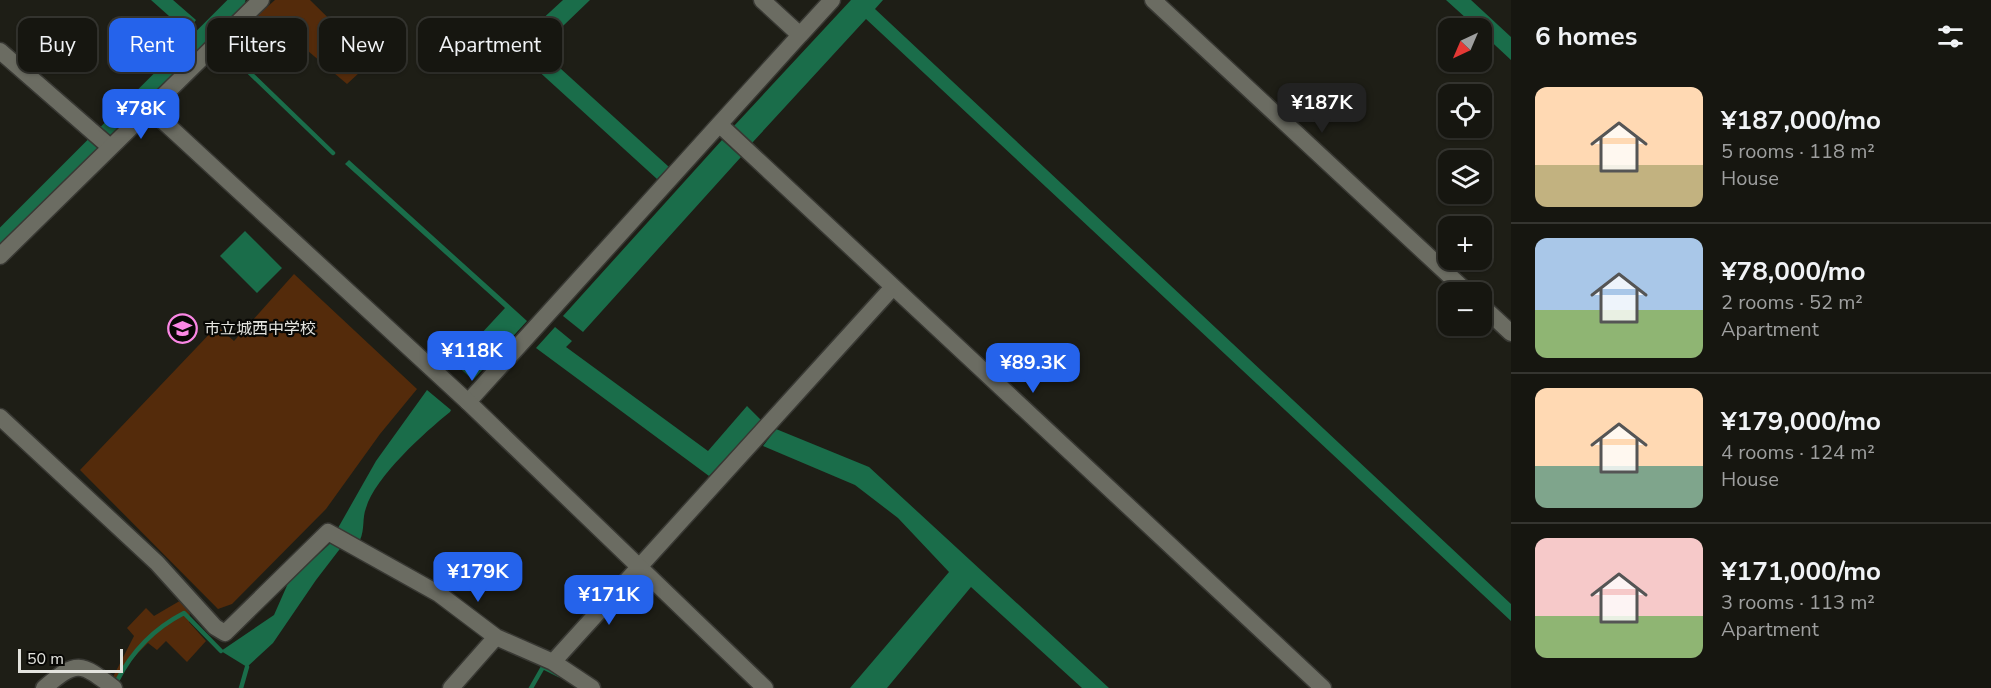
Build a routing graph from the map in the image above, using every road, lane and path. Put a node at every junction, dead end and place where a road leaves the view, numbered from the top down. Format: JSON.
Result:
{"nodes":[{"id":1,"x":261,"y":0,"type":"edge"},
{"id":2,"x":762,"y":0,"type":"edge"},
{"id":3,"x":832,"y":0,"type":"edge"},
{"id":4,"x":1153,"y":0,"type":"edge"},
{"id":5,"x":800,"y":35,"type":"junction"},
{"id":6,"x":0,"y":51,"type":"edge"},
{"id":7,"x":149,"y":108,"type":"junction"},
{"id":8,"x":720,"y":125,"type":"junction"},
{"id":9,"x":103,"y":141,"type":"junction"},
{"id":10,"x":0,"y":256,"type":"edge"},
{"id":11,"x":1456,"y":282,"type":"edge"},
{"id":12,"x":893,"y":287,"type":"junction"},
{"id":13,"x":1492,"y":315,"type":"edge"},
{"id":14,"x":1511,"y":333,"type":"edge"},
{"id":15,"x":468,"y":402,"type":"junction"},
{"id":16,"x":0,"y":417,"type":"edge"},
{"id":17,"x":641,"y":567,"type":"junction"},
{"id":18,"x":496,"y":637,"type":"junction"},
{"id":19,"x":553,"y":662,"type":"junction"},
{"id":20,"x":44,"y":688,"type":"edge"},
{"id":21,"x":114,"y":688,"type":"edge"},
{"id":22,"x":451,"y":688,"type":"edge"},
{"id":23,"x":592,"y":688,"type":"edge"},
{"id":24,"x":765,"y":688,"type":"edge"},
{"id":25,"x":1323,"y":688,"type":"edge"}],
"edges":[{"from":1,"to":7,"type":"street"},
{"from":2,"to":5,"type":"street"},
{"from":3,"to":5,"type":"street"},
{"from":4,"to":11,"type":"street"},
{"from":5,"to":8,"type":"street"},
{"from":6,"to":9,"type":"street"},
{"from":7,"to":9,"type":"street"},
{"from":7,"to":15,"type":"street"},
{"from":8,"to":12,"type":"street"},
{"from":8,"to":15,"type":"street"},
{"from":9,"to":10,"type":"street"},
{"from":12,"to":17,"type":"street"},
{"from":12,"to":25,"type":"street"},
{"from":13,"to":14,"type":"street"},
{"from":15,"to":17,"type":"street"},
{"from":16,"to":18,"type":"street"},
{"from":17,"to":19,"type":"street"},
{"from":17,"to":24,"type":"street"},
{"from":18,"to":19,"type":"street"},
{"from":18,"to":22,"type":"street"},
{"from":19,"to":23,"type":"street"},
{"from":20,"to":21,"type":"street"}]}
